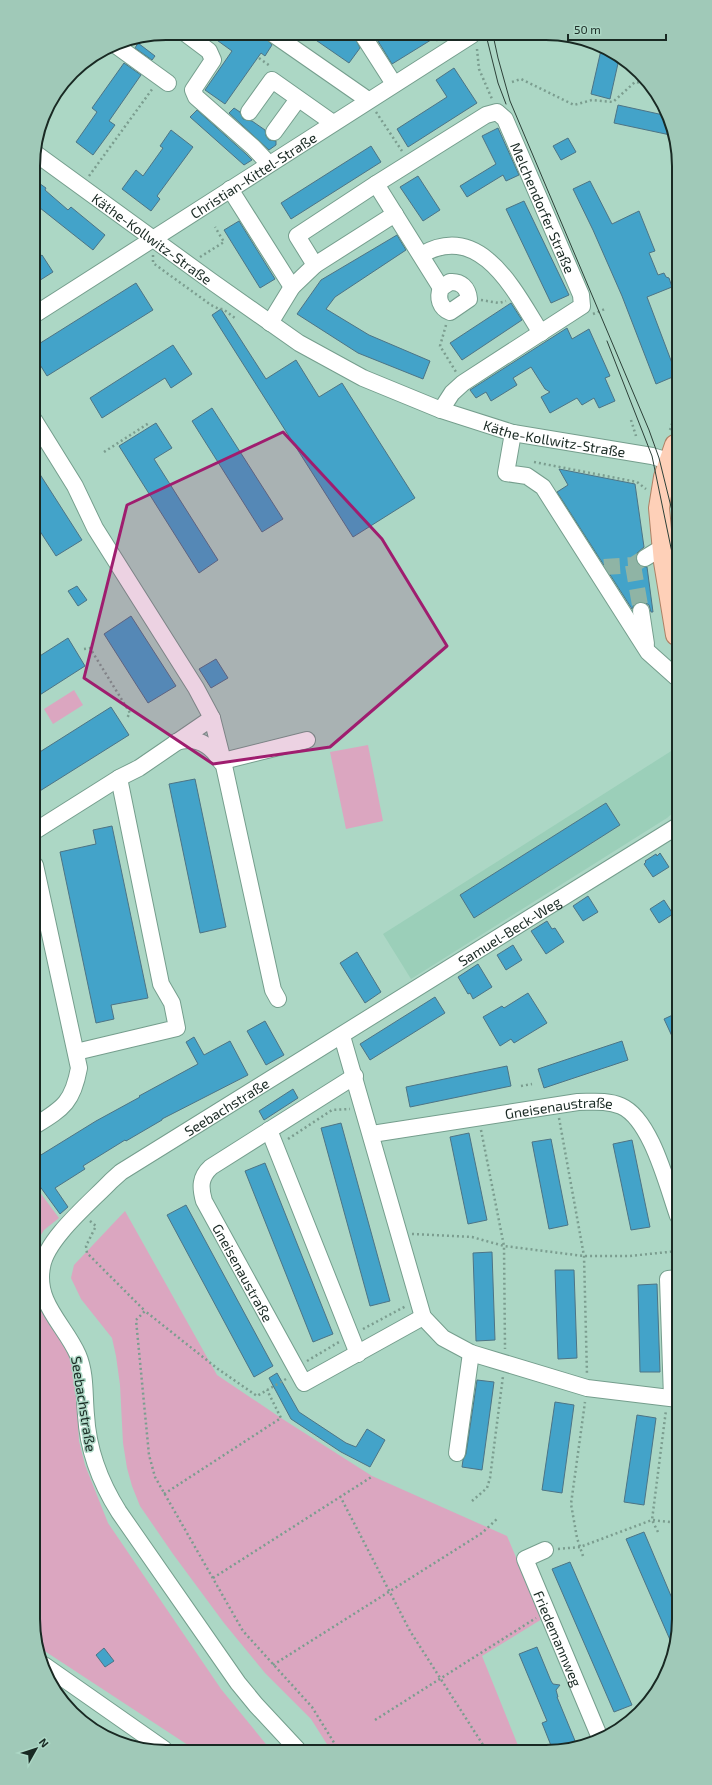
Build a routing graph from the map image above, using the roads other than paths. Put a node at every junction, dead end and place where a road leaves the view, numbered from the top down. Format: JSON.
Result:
{"nodes":[{"id":1,"x":194,"y":40,"type":"edge"},
{"id":2,"x":282,"y":40,"type":"edge"},
{"id":3,"x":366,"y":40,"type":"edge"},
{"id":4,"x":471,"y":40,"type":"edge"},
{"id":5,"x":121,"y":49,"type":"edge"},
{"id":6,"x":164,"y":81,"type":"road end"},
{"id":7,"x":394,"y":84,"type":"junction"},
{"id":8,"x":298,"y":99,"type":"junction"},
{"id":9,"x":368,"y":100,"type":"junction"},
{"id":10,"x":249,"y":112,"type":"dead end"},
{"id":11,"x":333,"y":123,"type":"junction"},
{"id":12,"x":274,"y":132,"type":"dead end"},
{"id":13,"x":40,"y":157,"type":"edge"},
{"id":14,"x":269,"y":164,"type":"junction"},
{"id":15,"x":376,"y":184,"type":"junction"},
{"id":16,"x":230,"y":189,"type":"junction"},
{"id":17,"x":395,"y":214,"type":"junction"},
{"id":18,"x":153,"y":239,"type":"junction"},
{"id":19,"x":421,"y":255,"type":"junction"},
{"id":20,"x":315,"y":265,"type":"junction"},
{"id":21,"x":292,"y":287,"type":"junction"},
{"id":22,"x":441,"y":288,"type":"junction"},
{"id":23,"x":40,"y":311,"type":"edge"},
{"id":24,"x":270,"y":323,"type":"junction"},
{"id":25,"x":541,"y":333,"type":"junction"},
{"id":26,"x":441,"y":410,"type":"junction"},
{"id":27,"x":40,"y":430,"type":"edge"},
{"id":28,"x":513,"y":432,"type":"junction"},
{"id":29,"x":672,"y":456,"type":"edge"},
{"id":30,"x":672,"y":459,"type":"edge"},
{"id":31,"x":662,"y":547,"type":"junction"},
{"id":32,"x":644,"y":558,"type":"tunnel mouth"},
{"id":33,"x":672,"y":610,"type":"edge"},
{"id":34,"x":641,"y":611,"type":"tunnel mouth"},
{"id":35,"x":648,"y":652,"type":"junction"},
{"id":36,"x":672,"y":673,"type":"edge"},
{"id":37,"x":212,"y":718,"type":"junction"},
{"id":38,"x":307,"y":740,"type":"dead end"},
{"id":39,"x":174,"y":742,"type":"junction"},
{"id":40,"x":224,"y":766,"type":"junction"},
{"id":41,"x":119,"y":778,"type":"junction"},
{"id":42,"x":40,"y":828,"type":"edge"},
{"id":43,"x":672,"y":830,"type":"edge"},
{"id":44,"x":40,"y":888,"type":"edge"},
{"id":45,"x":278,"y":999,"type":"dead end"},
{"id":46,"x":342,"y":1036,"type":"junction"},
{"id":47,"x":76,"y":1052,"type":"junction"},
{"id":48,"x":354,"y":1076,"type":"junction"},
{"id":49,"x":40,"y":1122,"type":"edge"},
{"id":50,"x":269,"y":1130,"type":"junction"},
{"id":51,"x":372,"y":1134,"type":"junction"},
{"id":52,"x":672,"y":1199,"type":"edge"},
{"id":53,"x":672,"y":1279,"type":"edge"},
{"id":54,"x":423,"y":1317,"type":"junction"},
{"id":55,"x":471,"y":1353,"type":"junction"},
{"id":56,"x":358,"y":1354,"type":"junction"},
{"id":57,"x":672,"y":1398,"type":"edge"},
{"id":58,"x":457,"y":1453,"type":"dead end"},
{"id":59,"x":545,"y":1550,"type":"road end"},
{"id":60,"x":52,"y":1670,"type":"edge"},
{"id":61,"x":598,"y":1733,"type":"edge"},
{"id":62,"x":158,"y":1745,"type":"edge"},
{"id":63,"x":293,"y":1745,"type":"edge"}],
"edges":[{"from":1,"to":14,"type":"street"},
{"from":2,"to":9,"type":"street"},
{"from":3,"to":7,"type":"street"},
{"from":4,"to":7,"type":"street","name":"Christian-Kittel-Straße"},
{"from":5,"to":6,"type":"street"},
{"from":7,"to":9,"type":"street","name":"Christian-Kittel-Straße"},
{"from":8,"to":10,"type":"street"},
{"from":8,"to":11,"type":"street"},
{"from":8,"to":12,"type":"street"},
{"from":9,"to":11,"type":"street","name":"Christian-Kittel-Straße"},
{"from":11,"to":14,"type":"street","name":"Christian-Kittel-Straße"},
{"from":13,"to":18,"type":"street","name":"Käthe-Kollwitz-Straße"},
{"from":14,"to":16,"type":"street","name":"Christian-Kittel-Straße"},
{"from":15,"to":17,"type":"street"},
{"from":15,"to":20,"type":"street"},
{"from":15,"to":25,"type":"street","name":"Melchendorfer Straße"},
{"from":16,"to":18,"type":"street","name":"Christian-Kittel-Straße"},
{"from":16,"to":21,"type":"street"},
{"from":17,"to":19,"type":"street"},
{"from":17,"to":20,"type":"street"},
{"from":18,"to":23,"type":"street","name":"Christian-Kittel-Straße"},
{"from":18,"to":24,"type":"street","name":"Käthe-Kollwitz-Straße"},
{"from":19,"to":22,"type":"street"},
{"from":19,"to":25,"type":"street"},
{"from":20,"to":21,"type":"street"},
{"from":21,"to":24,"type":"street"},
{"from":22,"to":22,"type":"street"},
{"from":24,"to":26,"type":"street","name":"Käthe-Kollwitz-Straße"},
{"from":25,"to":26,"type":"street"},
{"from":26,"to":28,"type":"street","name":"Käthe-Kollwitz-Straße"},
{"from":27,"to":37,"type":"street"},
{"from":28,"to":29,"type":"street","name":"Käthe-Kollwitz-Straße"},
{"from":28,"to":35,"type":"street"},
{"from":30,"to":31,"type":"main road"},
{"from":31,"to":32,"type":"street"},
{"from":31,"to":33,"type":"main road"},
{"from":34,"to":35,"type":"street"},
{"from":35,"to":36,"type":"street"},
{"from":37,"to":39,"type":"street"},
{"from":37,"to":40,"type":"street"},
{"from":38,"to":40,"type":"street"},
{"from":39,"to":40,"type":"street"},
{"from":39,"to":41,"type":"street"},
{"from":40,"to":45,"type":"street"},
{"from":41,"to":42,"type":"street"},
{"from":41,"to":47,"type":"street"},
{"from":43,"to":46,"type":"street","name":"Samuel-Beck-Weg"},
{"from":44,"to":47,"type":"street"},
{"from":46,"to":48,"type":"street"},
{"from":46,"to":63,"type":"street","name":"Seebachstraße"},
{"from":47,"to":49,"type":"street"},
{"from":48,"to":50,"type":"street","name":"Gneisenaustraße"},
{"from":48,"to":51,"type":"street"},
{"from":50,"to":56,"type":"street"},
{"from":50,"to":56,"type":"street","name":"Gneisenaustraße"},
{"from":51,"to":52,"type":"street","name":"Gneisenaustraße"},
{"from":51,"to":54,"type":"street"},
{"from":53,"to":57,"type":"street"},
{"from":54,"to":55,"type":"street"},
{"from":54,"to":56,"type":"street"},
{"from":55,"to":57,"type":"street"},
{"from":55,"to":58,"type":"street"},
{"from":59,"to":61,"type":"street","name":"Friedemannweg"},
{"from":60,"to":62,"type":"street"}]}
